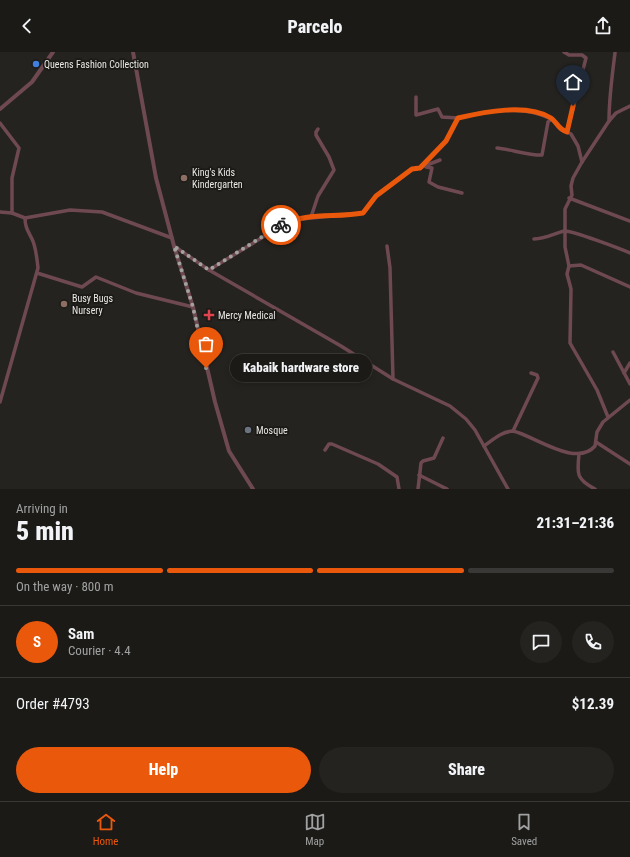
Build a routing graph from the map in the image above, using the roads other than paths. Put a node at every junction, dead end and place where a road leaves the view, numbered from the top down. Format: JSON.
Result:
{"nodes":[{"id":1,"x":53,"y":52,"type":"edge"},
{"id":2,"x":133,"y":52,"type":"edge"},
{"id":3,"x":564,"y":52,"type":"edge"},
{"id":4,"x":615,"y":53,"type":"dead end"},
{"id":5,"x":585,"y":54,"type":"edge"},
{"id":6,"x":416,"y":97,"type":"dead end"},
{"id":7,"x":630,"y":106,"type":"edge"},
{"id":8,"x":0,"y":109,"type":"edge"},
{"id":9,"x":458,"y":118,"type":"junction"},
{"id":10,"x":551,"y":118,"type":"junction"},
{"id":11,"x":609,"y":121,"type":"junction"},
{"id":12,"x":0,"y":124,"type":"edge"},
{"id":13,"x":318,"y":129,"type":"dead end"},
{"id":14,"x":567,"y":132,"type":"junction"},
{"id":15,"x":497,"y":148,"type":"dead end"},
{"id":16,"x":440,"y":160,"type":"dead end"},
{"id":17,"x":582,"y":162,"type":"junction"},
{"id":18,"x":426,"y":167,"type":"junction"},
{"id":19,"x":420,"y":168,"type":"junction"},
{"id":20,"x":462,"y":193,"type":"dead end"},
{"id":21,"x":569,"y":198,"type":"junction"},
{"id":22,"x":0,"y":212,"type":"edge"},
{"id":23,"x":12,"y":213,"type":"junction"},
{"id":24,"x":311,"y":217,"type":"junction"},
{"id":25,"x":25,"y":218,"type":"junction"},
{"id":26,"x":630,"y":221,"type":"edge"},
{"id":27,"x":565,"y":231,"type":"junction"},
{"id":28,"x":172,"y":238,"type":"junction"},
{"id":29,"x":534,"y":239,"type":"dead end"},
{"id":30,"x":174,"y":246,"type":"junction"},
{"id":31,"x":387,"y":246,"type":"dead end"},
{"id":32,"x":630,"y":253,"type":"edge"},
{"id":33,"x":569,"y":266,"type":"junction"},
{"id":34,"x":209,"y":270,"type":"junction"},
{"id":35,"x":37,"y":273,"type":"junction"},
{"id":36,"x":630,"y":287,"type":"edge"},
{"id":37,"x":193,"y":307,"type":"junction"},
{"id":38,"x":613,"y":352,"type":"dead end"},
{"id":39,"x":630,"y":363,"type":"edge"},
{"id":40,"x":531,"y":373,"type":"dead end"},
{"id":41,"x":624,"y":373,"type":"junction"},
{"id":42,"x":392,"y":379,"type":"junction"},
{"id":43,"x":630,"y":384,"type":"edge"},
{"id":44,"x":630,"y":400,"type":"edge"},
{"id":45,"x":0,"y":402,"type":"edge"},
{"id":46,"x":608,"y":417,"type":"junction"},
{"id":47,"x":513,"y":431,"type":"junction"},
{"id":48,"x":443,"y":438,"type":"dead end"},
{"id":49,"x":596,"y":442,"type":"junction"},
{"id":50,"x":484,"y":446,"type":"junction"},
{"id":51,"x":325,"y":450,"type":"dead end"},
{"id":52,"x":579,"y":454,"type":"junction"},
{"id":53,"x":630,"y":464,"type":"edge"},
{"id":54,"x":419,"y":474,"type":"junction"},
{"id":55,"x":253,"y":489,"type":"edge"},
{"id":56,"x":399,"y":489,"type":"edge"},
{"id":57,"x":418,"y":489,"type":"edge"},
{"id":58,"x":447,"y":489,"type":"edge"},
{"id":59,"x":508,"y":489,"type":"edge"},
{"id":60,"x":595,"y":489,"type":"edge"}],
"edges":[{"from":1,"to":8,"type":"street"},
{"from":2,"to":28,"type":"street"},
{"from":3,"to":5,"type":"street"},
{"from":4,"to":11,"type":"street"},
{"from":5,"to":14,"type":"street"},
{"from":6,"to":9,"type":"street"},
{"from":7,"to":11,"type":"street"},
{"from":9,"to":10,"type":"street"},
{"from":9,"to":19,"type":"street"},
{"from":10,"to":14,"type":"street"},
{"from":10,"to":15,"type":"street"},
{"from":11,"to":17,"type":"street"},
{"from":12,"to":23,"type":"street"},
{"from":13,"to":24,"type":"street"},
{"from":14,"to":17,"type":"street"},
{"from":16,"to":18,"type":"street"},
{"from":17,"to":21,"type":"street"},
{"from":18,"to":19,"type":"street"},
{"from":18,"to":20,"type":"street"},
{"from":19,"to":24,"type":"street"},
{"from":21,"to":26,"type":"street"},
{"from":21,"to":27,"type":"street"},
{"from":22,"to":23,"type":"street"},
{"from":23,"to":25,"type":"street"},
{"from":24,"to":34,"type":"street"},
{"from":25,"to":28,"type":"street"},
{"from":25,"to":35,"type":"street"},
{"from":27,"to":29,"type":"street"},
{"from":27,"to":32,"type":"street"},
{"from":27,"to":33,"type":"street"},
{"from":28,"to":30,"type":"street"},
{"from":30,"to":34,"type":"street"},
{"from":30,"to":37,"type":"street"},
{"from":31,"to":42,"type":"street"},
{"from":33,"to":36,"type":"street"},
{"from":33,"to":46,"type":"street"},
{"from":34,"to":42,"type":"street"},
{"from":35,"to":37,"type":"street"},
{"from":35,"to":45,"type":"street"},
{"from":37,"to":55,"type":"street"},
{"from":38,"to":41,"type":"street"},
{"from":39,"to":41,"type":"street"},
{"from":40,"to":47,"type":"street"},
{"from":41,"to":43,"type":"street"},
{"from":42,"to":50,"type":"street"},
{"from":44,"to":46,"type":"street"},
{"from":46,"to":49,"type":"street"},
{"from":47,"to":50,"type":"street"},
{"from":47,"to":52,"type":"street"},
{"from":48,"to":54,"type":"street"},
{"from":49,"to":52,"type":"street"},
{"from":49,"to":53,"type":"street"},
{"from":50,"to":59,"type":"street"},
{"from":51,"to":56,"type":"street"},
{"from":52,"to":60,"type":"street"},
{"from":54,"to":57,"type":"street"},
{"from":54,"to":58,"type":"street"}]}
